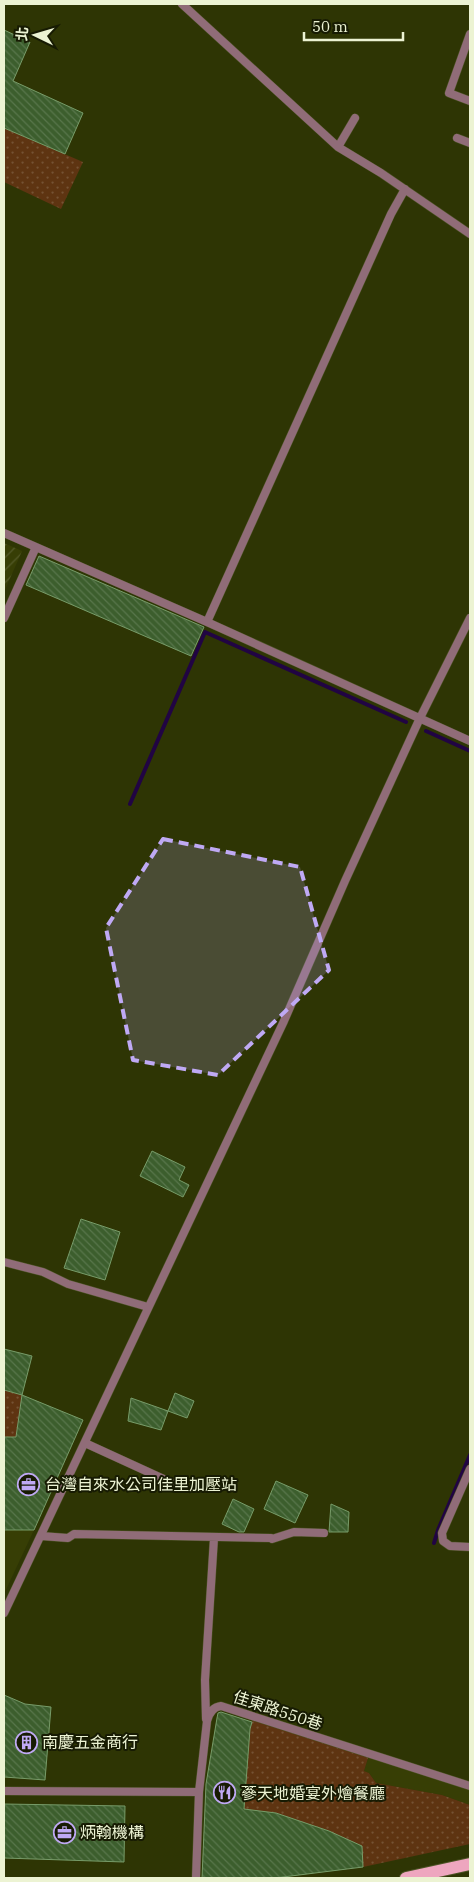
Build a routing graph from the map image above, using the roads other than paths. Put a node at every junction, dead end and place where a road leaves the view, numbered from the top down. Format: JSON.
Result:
{"nodes":[{"id":1,"x":182,"y":4,"type":"edge"},
{"id":2,"x":470,"y":34,"type":"edge"},
{"id":3,"x":470,"y":101,"type":"edge"},
{"id":4,"x":355,"y":118,"type":"dead end"},
{"id":5,"x":457,"y":138,"type":"dead end"},
{"id":6,"x":470,"y":143,"type":"edge"},
{"id":7,"x":338,"y":147,"type":"junction"},
{"id":8,"x":405,"y":189,"type":"junction"},
{"id":9,"x":470,"y":234,"type":"edge"},
{"id":10,"x":4,"y":533,"type":"edge"},
{"id":11,"x":36,"y":547,"type":"junction"},
{"id":12,"x":4,"y":618,"type":"edge"},
{"id":13,"x":470,"y":618,"type":"edge"},
{"id":14,"x":207,"y":622,"type":"junction"},
{"id":15,"x":420,"y":718,"type":"junction"},
{"id":16,"x":470,"y":741,"type":"edge"},
{"id":17,"x":4,"y":1262,"type":"edge"},
{"id":18,"x":148,"y":1307,"type":"junction"},
{"id":19,"x":85,"y":1443,"type":"junction"},
{"id":20,"x":470,"y":1469,"type":"edge"},
{"id":21,"x":181,"y":1487,"type":"dead end"},
{"id":22,"x":324,"y":1533,"type":"dead end"},
{"id":23,"x":41,"y":1536,"type":"junction"},
{"id":24,"x":214,"y":1538,"type":"junction"},
{"id":25,"x":470,"y":1547,"type":"edge"},
{"id":26,"x":4,"y":1613,"type":"edge"},
{"id":27,"x":207,"y":1721,"type":"junction"},
{"id":28,"x":470,"y":1786,"type":"edge"},
{"id":29,"x":4,"y":1791,"type":"edge"},
{"id":30,"x":200,"y":1792,"type":"junction"},
{"id":31,"x":470,"y":1864,"type":"edge"},
{"id":32,"x":196,"y":1878,"type":"edge"},
{"id":33,"x":406,"y":1878,"type":"edge"}],
"edges":[{"from":1,"to":7,"type":"lane"},
{"from":2,"to":3,"type":"lane"},
{"from":4,"to":7,"type":"lane"},
{"from":5,"to":6,"type":"lane"},
{"from":7,"to":8,"type":"lane"},
{"from":8,"to":9,"type":"lane"},
{"from":8,"to":14,"type":"lane"},
{"from":10,"to":11,"type":"lane"},
{"from":11,"to":12,"type":"lane"},
{"from":11,"to":14,"type":"lane"},
{"from":13,"to":15,"type":"lane"},
{"from":14,"to":15,"type":"lane"},
{"from":15,"to":16,"type":"lane"},
{"from":15,"to":18,"type":"lane"},
{"from":17,"to":18,"type":"lane"},
{"from":18,"to":19,"type":"lane"},
{"from":19,"to":21,"type":"lane"},
{"from":19,"to":23,"type":"lane"},
{"from":20,"to":25,"type":"lane"},
{"from":22,"to":24,"type":"lane"},
{"from":23,"to":24,"type":"lane"},
{"from":23,"to":26,"type":"lane"},
{"from":24,"to":27,"type":"lane"},
{"from":27,"to":28,"type":"lane","name":"佳東路550巷"},
{"from":27,"to":30,"type":"lane"},
{"from":29,"to":30,"type":"lane"},
{"from":30,"to":32,"type":"lane"},
{"from":31,"to":33,"type":"main road"}]}
